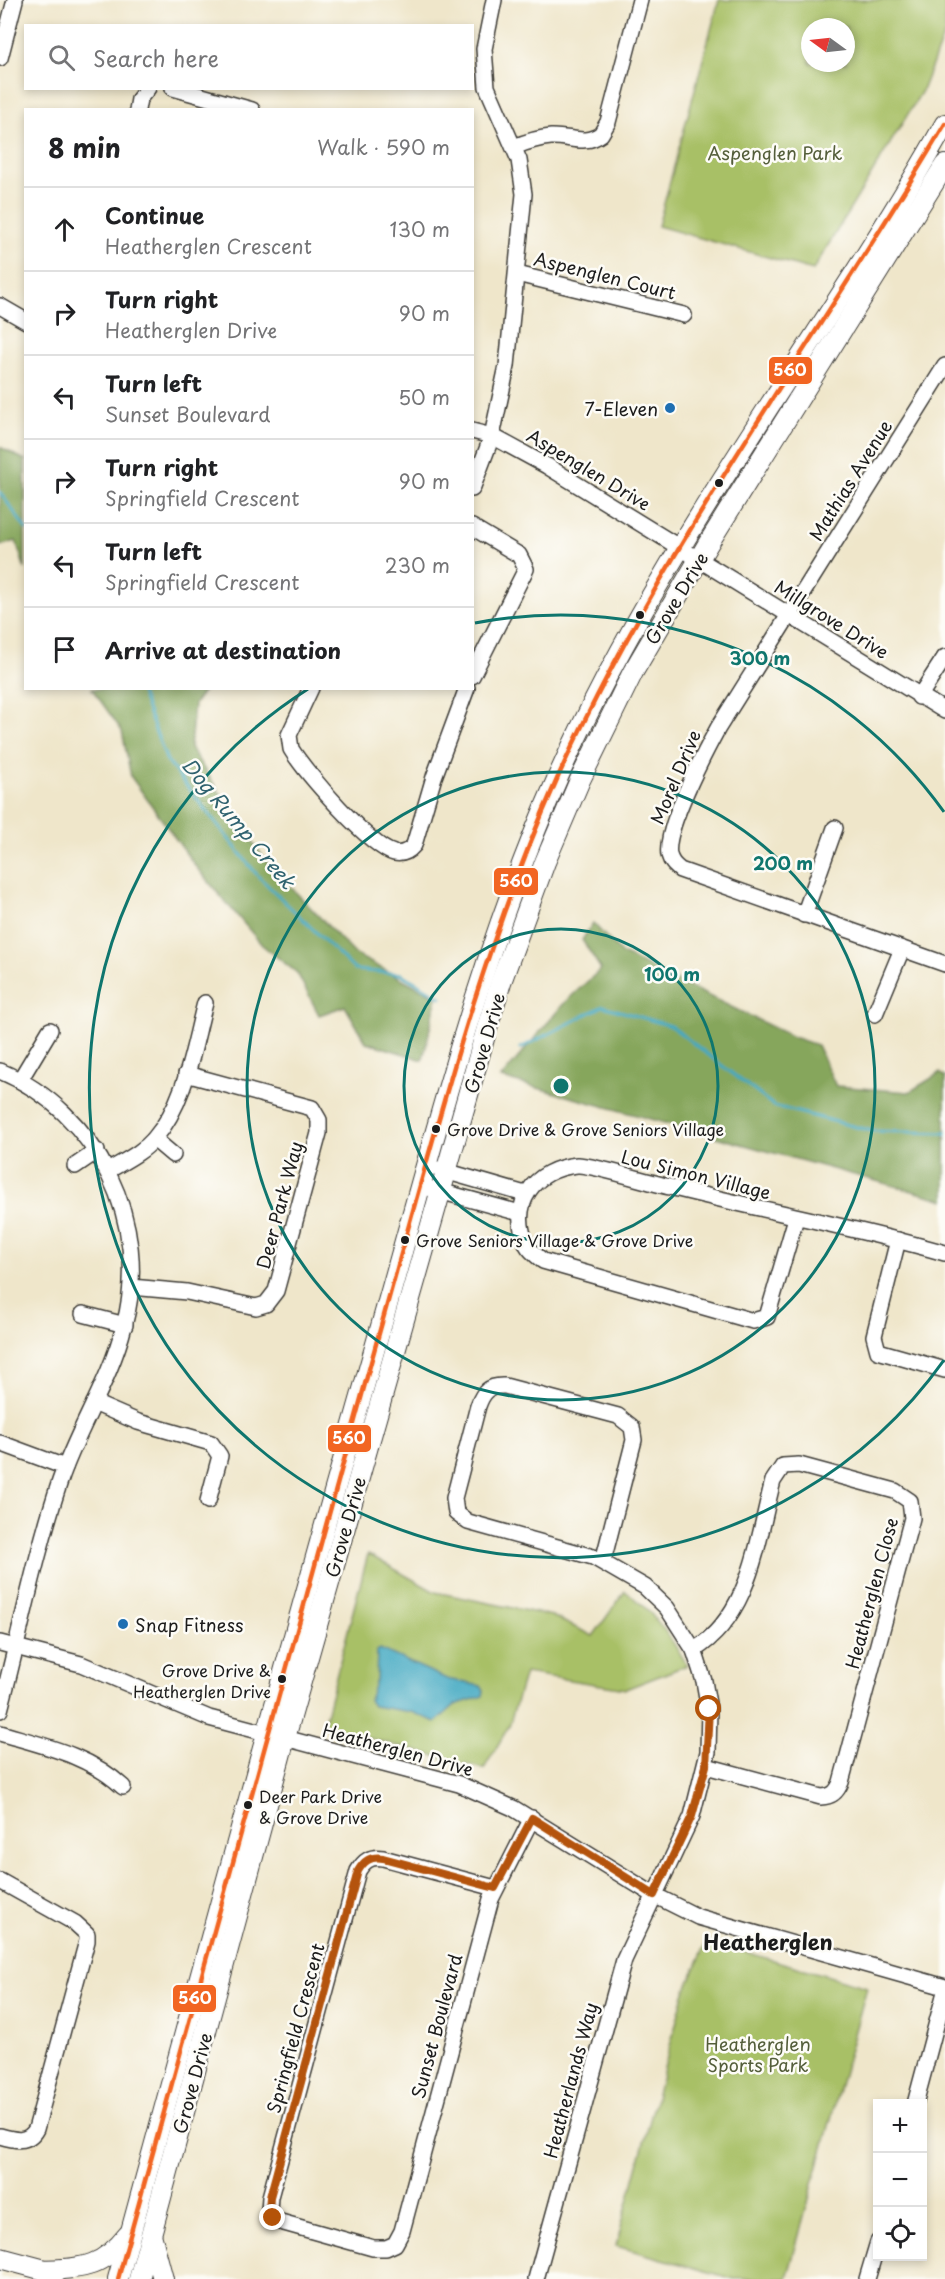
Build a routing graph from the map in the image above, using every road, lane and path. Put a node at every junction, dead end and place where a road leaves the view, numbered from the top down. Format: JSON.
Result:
{"nodes":[{"id":1,"x":15,"y":0,"type":"edge"},
{"id":2,"x":494,"y":0,"type":"edge"},
{"id":3,"x":640,"y":0,"type":"edge"},
{"id":4,"x":0,"y":58,"type":"edge"},
{"id":5,"x":146,"y":90,"type":"edge"},
{"id":6,"x":180,"y":90,"type":"edge"},
{"id":7,"x":137,"y":108,"type":"edge"},
{"id":8,"x":245,"y":108,"type":"edge"},
{"id":9,"x":945,"y":124,"type":"edge"},
{"id":10,"x":514,"y":147,"type":"junction"},
{"id":11,"x":945,"y":165,"type":"edge"},
{"id":12,"x":517,"y":274,"type":"junction"},
{"id":13,"x":0,"y":306,"type":"edge"},
{"id":14,"x":684,"y":315,"type":"dead end"},
{"id":15,"x":24,"y":320,"type":"edge"},
{"id":16,"x":945,"y":366,"type":"edge"},
{"id":17,"x":474,"y":431,"type":"edge"},
{"id":18,"x":492,"y":436,"type":"junction"},
{"id":19,"x":474,"y":484,"type":"edge"},
{"id":20,"x":474,"y":528,"type":"edge"},
{"id":21,"x":682,"y":548,"type":"junction"},
{"id":22,"x":699,"y":560,"type":"junction"},
{"id":23,"x":789,"y":615,"type":"junction"},
{"id":24,"x":945,"y":657,"type":"edge"},
{"id":25,"x":474,"y":672,"type":"edge"},
{"id":26,"x":310,"y":690,"type":"edge"},
{"id":27,"x":465,"y":690,"type":"edge"},
{"id":28,"x":920,"y":697,"type":"junction"},
{"id":29,"x":945,"y":711,"type":"edge"},
{"id":30,"x":835,"y":828,"type":"dead end"},
{"id":31,"x":804,"y":915,"type":"junction"},
{"id":32,"x":902,"y":949,"type":"junction"},
{"id":33,"x":944,"y":960,"type":"edge"},
{"id":34,"x":205,"y":1003,"type":"dead end"},
{"id":35,"x":875,"y":1014,"type":"dead end"},
{"id":36,"x":50,"y":1030,"type":"dead end"},
{"id":37,"x":0,"y":1071,"type":"edge"},
{"id":38,"x":186,"y":1074,"type":"junction"},
{"id":39,"x":20,"y":1080,"type":"junction"},
{"id":40,"x":154,"y":1139,"type":"junction"},
{"id":41,"x":97,"y":1151,"type":"junction"},
{"id":42,"x":173,"y":1155,"type":"dead end"},
{"id":43,"x":75,"y":1166,"type":"dead end"},
{"id":44,"x":427,"y":1166,"type":"junction"},
{"id":45,"x":108,"y":1171,"type":"junction"},
{"id":46,"x":447,"y":1171,"type":"junction"},
{"id":47,"x":421,"y":1186,"type":"junction"},
{"id":48,"x":441,"y":1191,"type":"junction"},
{"id":49,"x":525,"y":1194,"type":"junction"},
{"id":50,"x":520,"y":1213,"type":"junction"},
{"id":51,"x":795,"y":1218,"type":"junction"},
{"id":52,"x":898,"y":1240,"type":"junction"},
{"id":53,"x":945,"y":1253,"type":"edge"},
{"id":54,"x":131,"y":1287,"type":"junction"},
{"id":55,"x":83,"y":1314,"type":"dead end"},
{"id":56,"x":125,"y":1325,"type":"junction"},
{"id":57,"x":945,"y":1370,"type":"edge"},
{"id":58,"x":94,"y":1403,"type":"junction"},
{"id":59,"x":0,"y":1443,"type":"edge"},
{"id":60,"x":65,"y":1467,"type":"junction"},
{"id":61,"x":208,"y":1501,"type":"dead end"},
{"id":62,"x":603,"y":1561,"type":"junction"},
{"id":63,"x":0,"y":1643,"type":"edge"},
{"id":64,"x":16,"y":1647,"type":"junction"},
{"id":65,"x":694,"y":1650,"type":"junction"},
{"id":66,"x":0,"y":1710,"type":"edge"},
{"id":67,"x":0,"y":1733,"type":"edge"},
{"id":68,"x":275,"y":1736,"type":"junction"},
{"id":69,"x":706,"y":1766,"type":"junction"},
{"id":70,"x":123,"y":1787,"type":"dead end"},
{"id":71,"x":532,"y":1818,"type":"junction"},
{"id":72,"x":0,"y":1881,"type":"edge"},
{"id":73,"x":495,"y":1888,"type":"junction"},
{"id":74,"x":654,"y":1895,"type":"junction"},
{"id":75,"x":945,"y":1987,"type":"edge"},
{"id":76,"x":945,"y":1992,"type":"edge"},
{"id":77,"x":916,"y":2099,"type":"edge"},
{"id":78,"x":0,"y":2136,"type":"edge"},
{"id":79,"x":131,"y":2230,"type":"junction"},
{"id":80,"x":151,"y":2233,"type":"junction"},
{"id":81,"x":391,"y":2247,"type":"joint"},
{"id":82,"x":0,"y":2258,"type":"edge"},
{"id":83,"x":873,"y":2259,"type":"edge"},
{"id":84,"x":44,"y":2270,"type":"junction"},
{"id":85,"x":79,"y":2279,"type":"edge"},
{"id":86,"x":118,"y":2279,"type":"edge"},
{"id":87,"x":139,"y":2279,"type":"edge"},
{"id":88,"x":163,"y":2279,"type":"edge"},
{"id":89,"x":536,"y":2279,"type":"edge"},
{"id":90,"x":867,"y":2279,"type":"edge"}],
"edges":[{"from":1,"to":4,"type":"street"},
{"from":2,"to":10,"type":"street"},
{"from":3,"to":10,"type":"street"},
{"from":5,"to":7,"type":"street"},
{"from":6,"to":8,"type":"street"},
{"from":9,"to":21,"type":"main road","name":"Grove Drive"},
{"from":10,"to":12,"type":"street"},
{"from":11,"to":22,"type":"main road","name":"Grove Drive"},
{"from":12,"to":14,"type":"street","name":"Aspenglen Court"},
{"from":12,"to":18,"type":"street"},
{"from":13,"to":15,"type":"street"},
{"from":16,"to":23,"type":"street","name":"Mathias Avenue"},
{"from":17,"to":18,"type":"street","name":"Aspenglen Drive"},
{"from":18,"to":19,"type":"street"},
{"from":18,"to":21,"type":"street","name":"Aspenglen Drive"},
{"from":20,"to":25,"type":"street"},
{"from":21,"to":22,"type":"street","name":"Aspenglen Drive"},
{"from":21,"to":44,"type":"main road","name":"Grove Drive"},
{"from":22,"to":23,"type":"street","name":"Millgrove Drive"},
{"from":22,"to":46,"type":"main road","name":"Grove Drive"},
{"from":23,"to":28,"type":"street","name":"Millgrove Drive"},
{"from":23,"to":31,"type":"street","name":"Morel Drive"},
{"from":24,"to":28,"type":"street"},
{"from":26,"to":27,"type":"street"},
{"from":28,"to":29,"type":"street","name":"Millgrove Drive"},
{"from":30,"to":31,"type":"street"},
{"from":31,"to":32,"type":"street","name":"Morel Drive"},
{"from":32,"to":33,"type":"street","name":"Morel Drive"},
{"from":32,"to":35,"type":"street"},
{"from":34,"to":38,"type":"street"},
{"from":36,"to":39,"type":"street"},
{"from":37,"to":39,"type":"street"},
{"from":38,"to":40,"type":"street"},
{"from":38,"to":54,"type":"street","name":"Deer Park Way"},
{"from":39,"to":41,"type":"street"},
{"from":40,"to":42,"type":"street"},
{"from":40,"to":45,"type":"street"},
{"from":41,"to":43,"type":"street"},
{"from":41,"to":45,"type":"street"},
{"from":44,"to":46,"type":"street"},
{"from":44,"to":47,"type":"main road","name":"Grove Drive"},
{"from":45,"to":54,"type":"street"},
{"from":46,"to":48,"type":"main road","name":"Grove Drive"},
{"from":46,"to":49,"type":"street"},
{"from":47,"to":48,"type":"street"},
{"from":47,"to":68,"type":"main road","name":"Grove Drive"},
{"from":48,"to":50,"type":"street"},
{"from":48,"to":68,"type":"main road","name":"Grove Drive"},
{"from":49,"to":50,"type":"street"},
{"from":49,"to":51,"type":"street","name":"Lou Simon Village"},
{"from":50,"to":51,"type":"street"},
{"from":51,"to":52,"type":"street","name":"Lou Simon Village"},
{"from":52,"to":53,"type":"street","name":"Lou Simon Village"},
{"from":52,"to":57,"type":"street"},
{"from":54,"to":56,"type":"street"},
{"from":55,"to":56,"type":"street"},
{"from":56,"to":58,"type":"street"},
{"from":58,"to":60,"type":"street"},
{"from":58,"to":61,"type":"street"},
{"from":59,"to":60,"type":"street"},
{"from":60,"to":64,"type":"street"},
{"from":62,"to":62,"type":"street","name":"Heatherlands Way"},
{"from":62,"to":65,"type":"street","name":"Heatherlands Way"},
{"from":63,"to":64,"type":"street","name":"Heatherglen Drive"},
{"from":64,"to":66,"type":"street"},
{"from":64,"to":68,"type":"street","name":"Heatherglen Drive"},
{"from":65,"to":69,"type":"street","name":"Heatherlands Way"},
{"from":65,"to":69,"type":"street","name":"Heatherglen Close"},
{"from":67,"to":70,"type":"street"},
{"from":68,"to":71,"type":"street","name":"Heatherglen Drive"},
{"from":68,"to":79,"type":"main road","name":"Grove Drive"},
{"from":68,"to":80,"type":"main road","name":"Grove Drive"},
{"from":69,"to":74,"type":"street","name":"Heatherlands Way"},
{"from":71,"to":73,"type":"street","name":"Sunset Boulevard"},
{"from":71,"to":74,"type":"street","name":"Heatherglen Drive"},
{"from":72,"to":78,"type":"street"},
{"from":73,"to":81,"type":"street","name":"Sunset Boulevard"},
{"from":73,"to":81,"type":"street","name":"Springfield Crescent"},
{"from":74,"to":75,"type":"street","name":"Heatherglen Drive"},
{"from":74,"to":89,"type":"street","name":"Heatherlands Way"},
{"from":76,"to":77,"type":"street"},
{"from":79,"to":84,"type":"main road"},
{"from":79,"to":86,"type":"main road","name":"Grove Drive"},
{"from":80,"to":87,"type":"main road","name":"Grove Drive"},
{"from":80,"to":88,"type":"main road"},
{"from":82,"to":84,"type":"main road"},
{"from":83,"to":90,"type":"street"},
{"from":84,"to":85,"type":"main road"}]}
